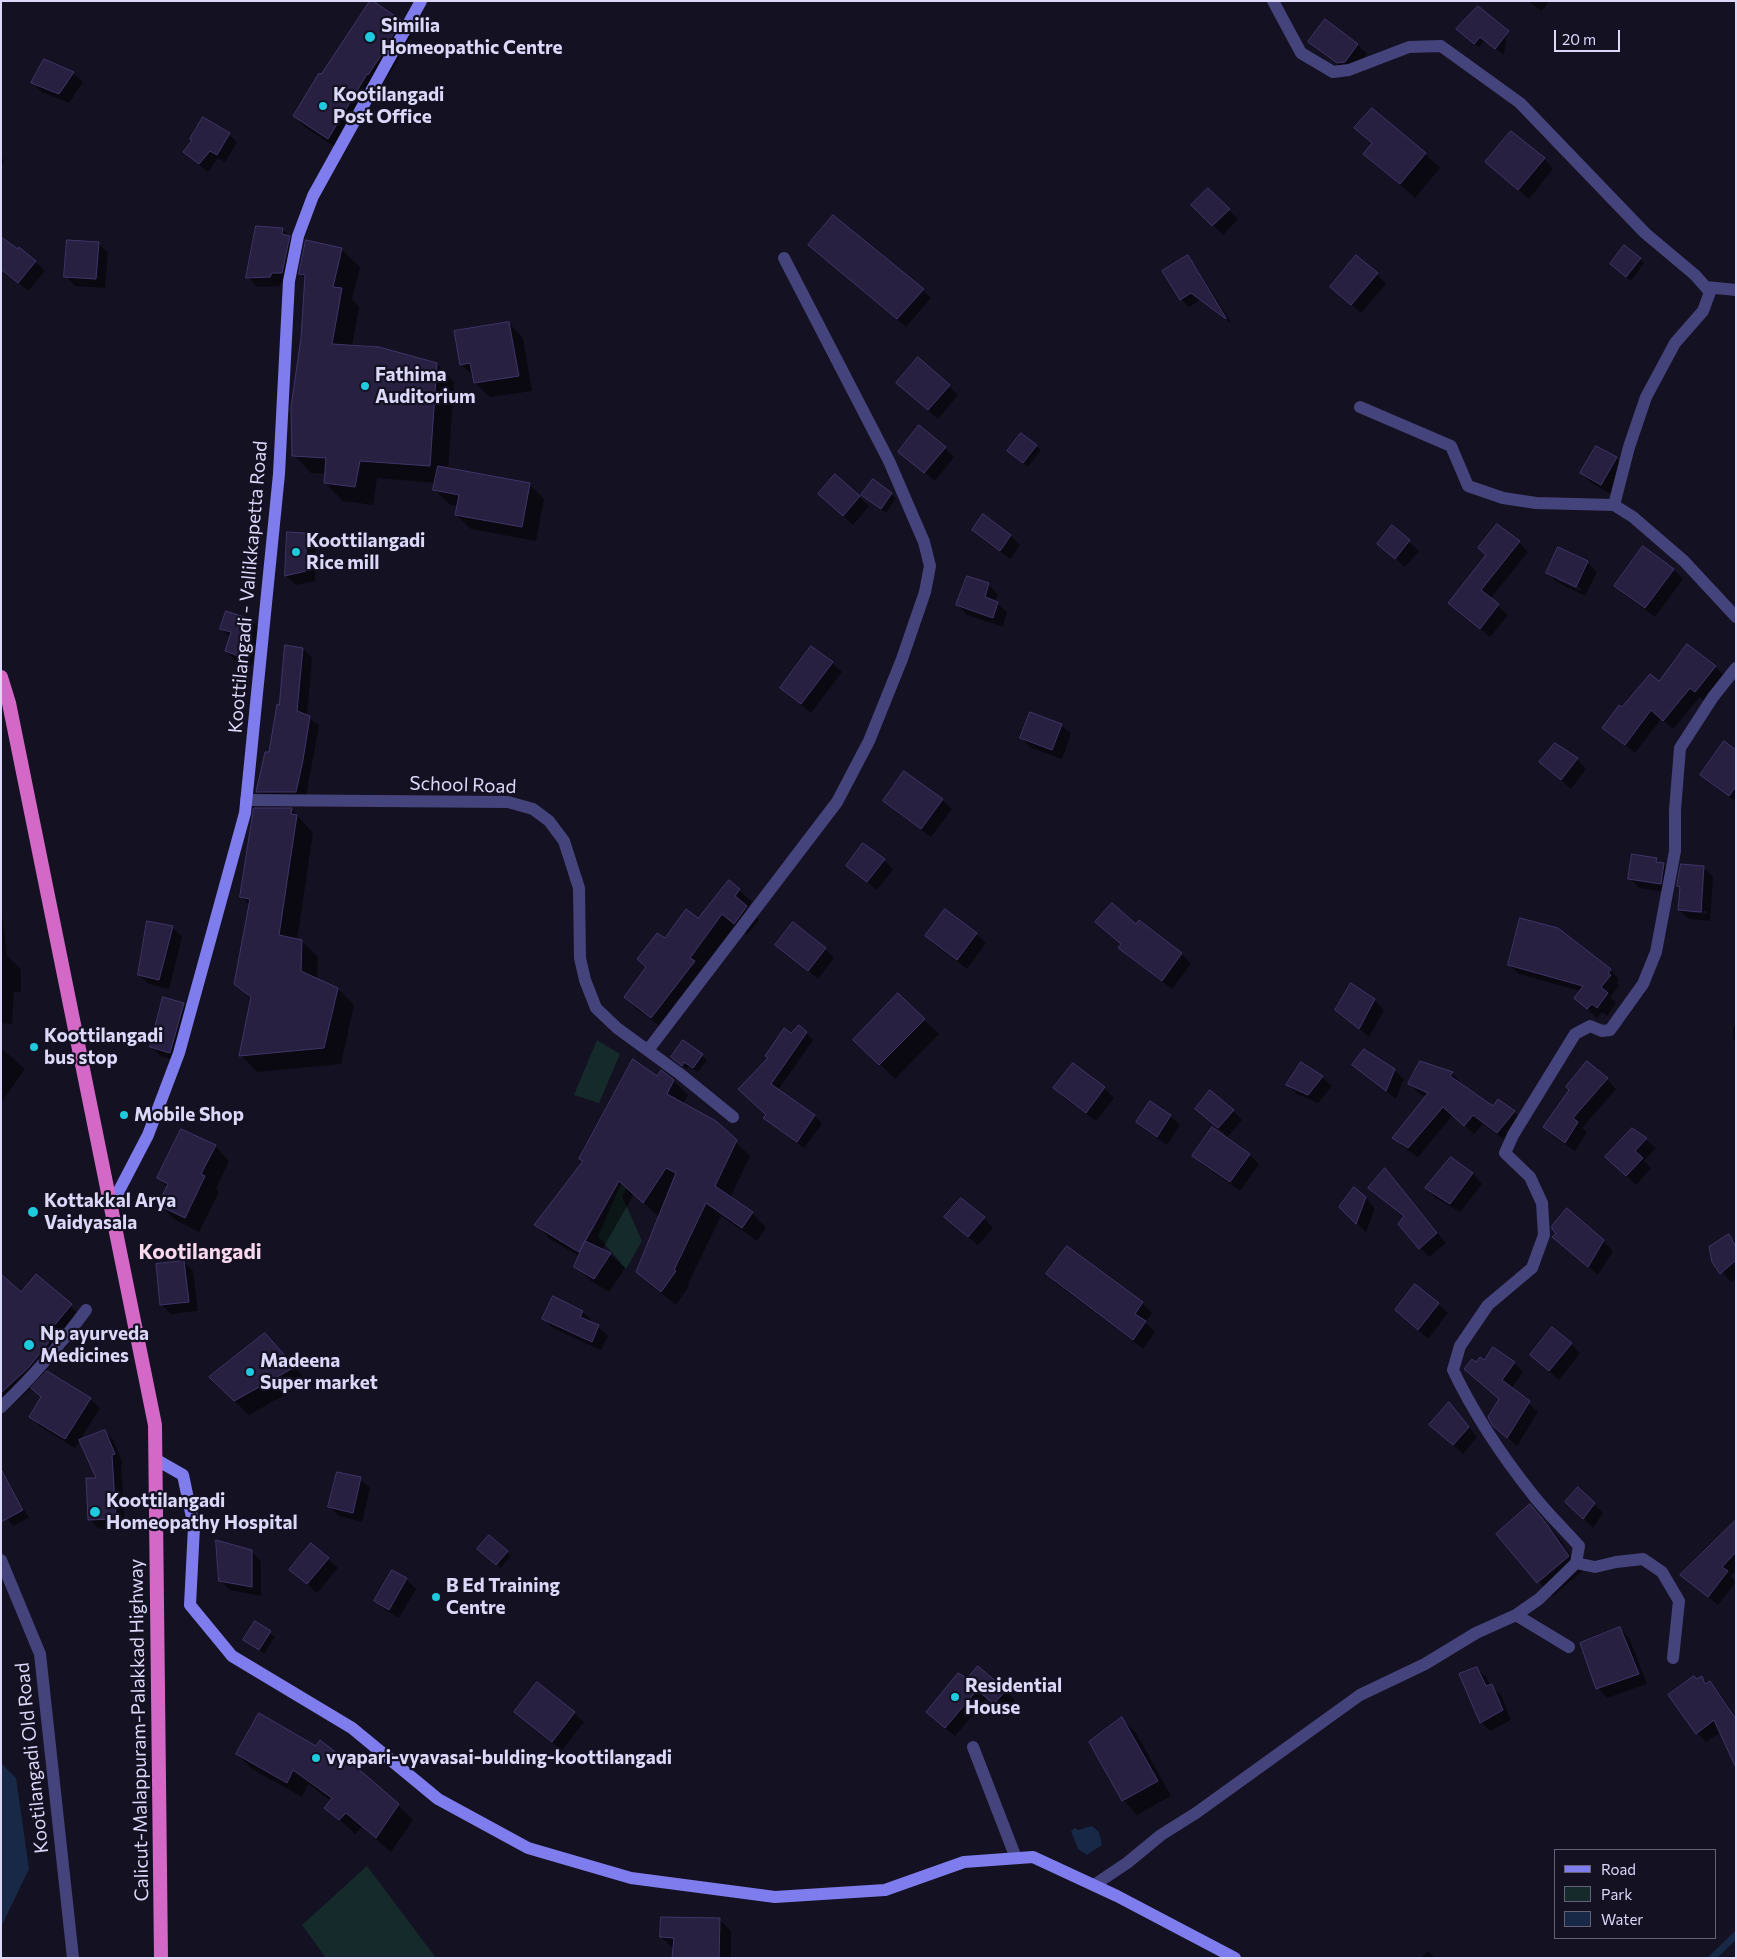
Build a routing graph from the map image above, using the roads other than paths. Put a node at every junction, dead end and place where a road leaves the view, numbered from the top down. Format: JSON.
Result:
{"nodes":[{"id":1,"x":421,"y":1,"type":"edge"},
{"id":2,"x":1273,"y":1,"type":"edge"},
{"id":3,"x":784,"y":258,"type":"dead end"},
{"id":4,"x":1706,"y":287,"type":"junction"},
{"id":5,"x":1736,"y":290,"type":"edge"},
{"id":6,"x":1360,"y":407,"type":"dead end"},
{"id":7,"x":1614,"y":505,"type":"junction"},
{"id":8,"x":1736,"y":617,"type":"edge"},
{"id":9,"x":1736,"y":668,"type":"edge"},
{"id":10,"x":1,"y":676,"type":"edge"},
{"id":11,"x":246,"y":800,"type":"junction"},
{"id":12,"x":648,"y":1050,"type":"junction"},
{"id":13,"x":733,"y":1117,"type":"dead end"},
{"id":14,"x":111,"y":1206,"type":"junction"},
{"id":15,"x":86,"y":1310,"type":"dead end"},
{"id":16,"x":1,"y":1407,"type":"edge"},
{"id":17,"x":155,"y":1459,"type":"junction"},
{"id":18,"x":1,"y":1560,"type":"edge"},
{"id":19,"x":1576,"y":1562,"type":"junction"},
{"id":20,"x":1516,"y":1615,"type":"junction"},
{"id":21,"x":1569,"y":1647,"type":"dead end"},
{"id":22,"x":1673,"y":1658,"type":"dead end"},
{"id":23,"x":973,"y":1747,"type":"dead end"},
{"id":24,"x":1016,"y":1858,"type":"junction"},
{"id":25,"x":1094,"y":1885,"type":"junction"},
{"id":26,"x":73,"y":1958,"type":"edge"},
{"id":27,"x":161,"y":1958,"type":"edge"},
{"id":28,"x":1235,"y":1958,"type":"edge"}],
"edges":[{"from":1,"to":11,"type":"main road","name":"Koottilangadi - Vallikkapetta Road"},
{"from":2,"to":4,"type":"street"},
{"from":3,"to":12,"type":"street"},
{"from":4,"to":5,"type":"street"},
{"from":4,"to":7,"type":"street"},
{"from":6,"to":7,"type":"street"},
{"from":7,"to":8,"type":"street"},
{"from":9,"to":19,"type":"street"},
{"from":10,"to":14,"type":"highway","name":"Calicut-Malappuram-Palakkad Highway"},
{"from":11,"to":12,"type":"street","name":"School Road"},
{"from":11,"to":14,"type":"main road","name":"Koottilangadi - Vallikkapetta Road"},
{"from":12,"to":13,"type":"street","name":"School Road"},
{"from":14,"to":17,"type":"highway","name":"Calicut-Malappuram-Palakkad Highway"},
{"from":15,"to":16,"type":"street"},
{"from":17,"to":24,"type":"main road"},
{"from":17,"to":27,"type":"highway","name":"Calicut-Malappuram-Palakkad Highway"},
{"from":18,"to":26,"type":"street","name":"Kootilangadi Old Road"},
{"from":19,"to":20,"type":"street"},
{"from":19,"to":22,"type":"street"},
{"from":20,"to":21,"type":"street"},
{"from":20,"to":25,"type":"street"},
{"from":23,"to":24,"type":"street"},
{"from":24,"to":25,"type":"main road"},
{"from":25,"to":28,"type":"main road"}]}
